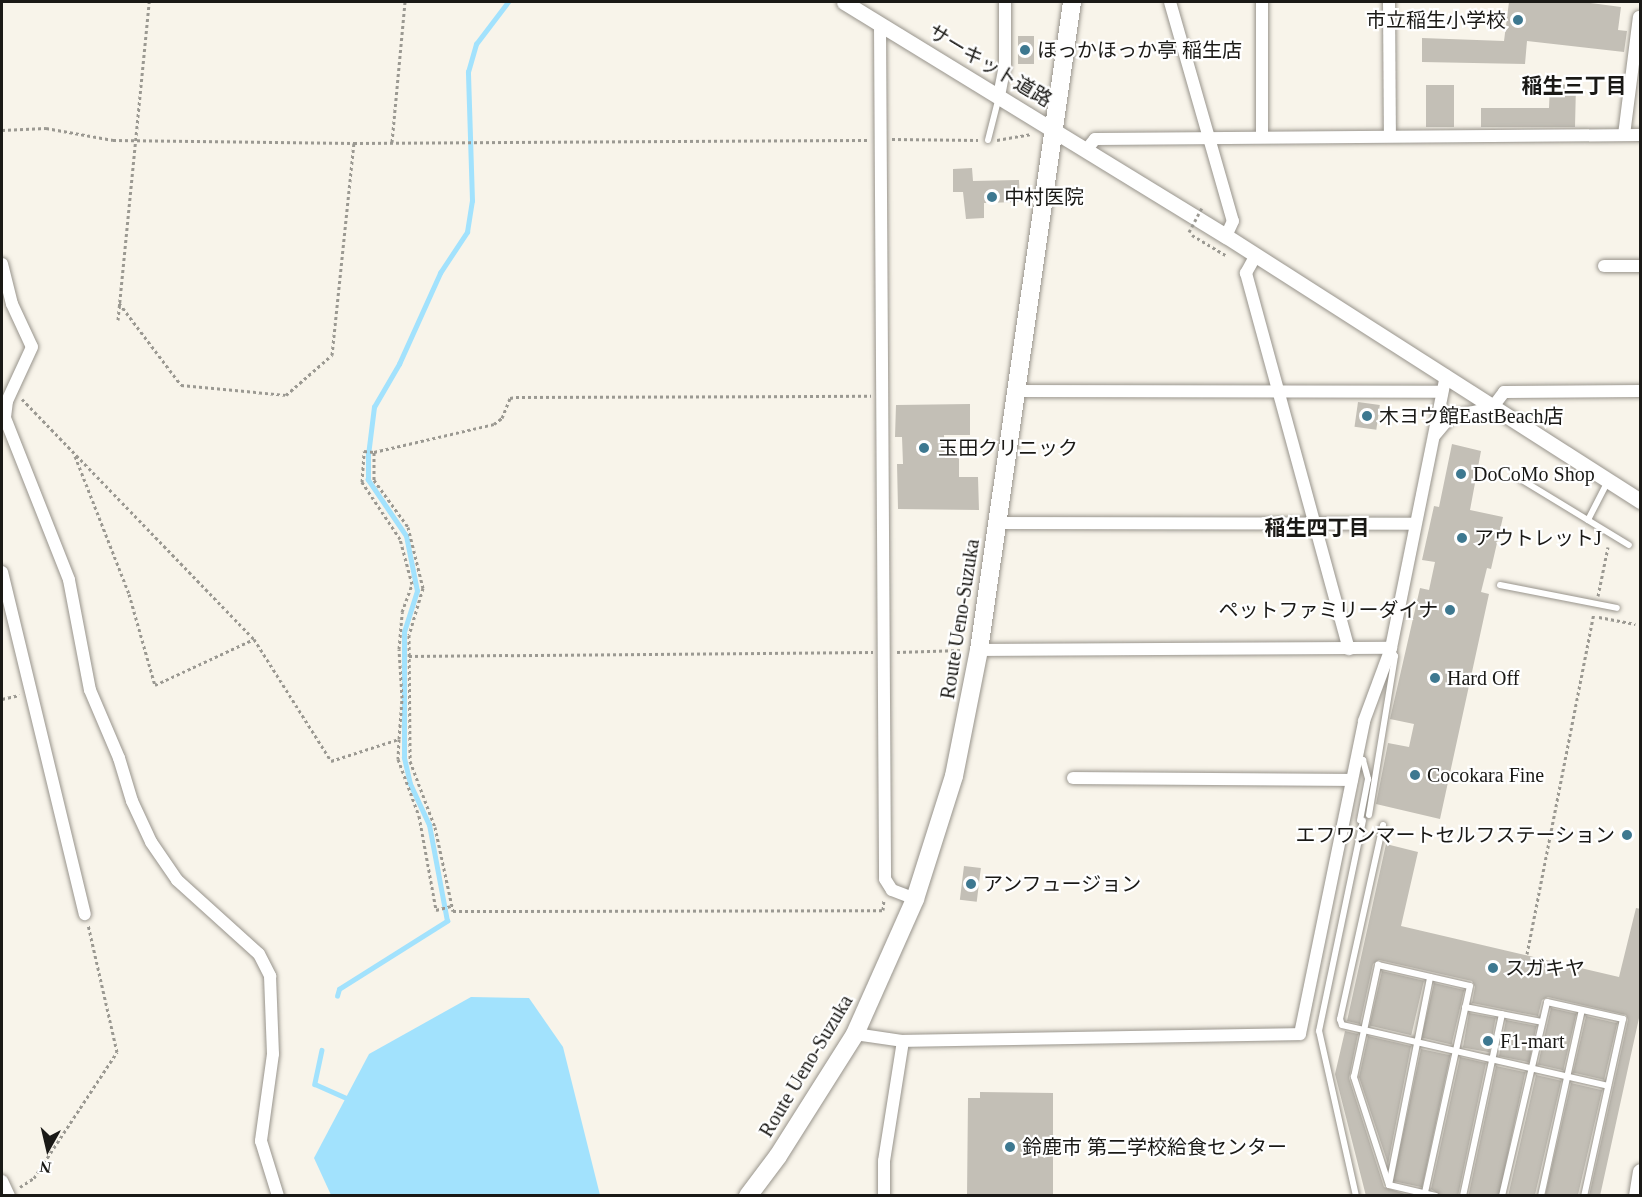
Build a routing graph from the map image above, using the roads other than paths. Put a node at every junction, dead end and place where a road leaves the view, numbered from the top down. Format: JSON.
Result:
{"nodes":[{"id":1,"x":844,"y":2,"type":"edge"},
{"id":2,"x":1005,"y":2,"type":"edge"},
{"id":3,"x":1072,"y":2,"type":"edge"},
{"id":4,"x":1170,"y":2,"type":"edge"},
{"id":5,"x":1262,"y":2,"type":"edge"},
{"id":6,"x":1389,"y":2,"type":"edge"},
{"id":7,"x":1639,"y":17,"type":"edge"},
{"id":8,"x":880,"y":26,"type":"junction"},
{"id":9,"x":999,"y":96,"type":"junction"},
{"id":10,"x":1053,"y":128,"type":"junction"},
{"id":11,"x":1390,"y":135,"type":"junction"},
{"id":12,"x":1624,"y":135,"type":"junction"},
{"id":13,"x":1641,"y":135,"type":"edge"},
{"id":14,"x":1262,"y":137,"type":"junction"},
{"id":15,"x":1208,"y":139,"type":"junction"},
{"id":16,"x":988,"y":140,"type":"road end"},
{"id":17,"x":1087,"y":149,"type":"junction"},
{"id":18,"x":1226,"y":236,"type":"junction"},
{"id":19,"x":1256,"y":255,"type":"junction"},
{"id":20,"x":2,"y":264,"type":"edge"},
{"id":21,"x":1604,"y":266,"type":"dead end"},
{"id":22,"x":1641,"y":266,"type":"edge"},
{"id":23,"x":1446,"y":375,"type":"junction"},
{"id":24,"x":1016,"y":391,"type":"junction"},
{"id":25,"x":1641,"y":391,"type":"edge"},
{"id":26,"x":1442,"y":392,"type":"junction"},
{"id":27,"x":1279,"y":393,"type":"junction"},
{"id":28,"x":1492,"y":408,"type":"junction"},
{"id":29,"x":3,"y":419,"type":"edge"},
{"id":30,"x":1432,"y":441,"type":"junction"},
{"id":31,"x":1522,"y":480,"type":"dead end"},
{"id":32,"x":1608,"y":481,"type":"junction"},
{"id":33,"x":1641,"y":501,"type":"edge"},
{"id":34,"x":1588,"y":520,"type":"junction"},
{"id":35,"x":998,"y":523,"type":"junction"},
{"id":36,"x":1316,"y":524,"type":"junction"},
{"id":37,"x":1415,"y":524,"type":"junction"},
{"id":38,"x":1629,"y":545,"type":"dead end"},
{"id":39,"x":2,"y":572,"type":"edge"},
{"id":40,"x":1500,"y":585,"type":"dead end"},
{"id":41,"x":1617,"y":608,"type":"dead end"},
{"id":42,"x":1391,"y":648,"type":"junction"},
{"id":43,"x":1349,"y":649,"type":"junction"},
{"id":44,"x":979,"y":650,"type":"junction"},
{"id":45,"x":1357,"y":756,"type":"junction"},
{"id":46,"x":1073,"y":778,"type":"dead end"},
{"id":47,"x":1352,"y":780,"type":"junction"},
{"id":48,"x":1369,"y":815,"type":"dead end"},
{"id":49,"x":1383,"y":825,"type":"dead end"},
{"id":50,"x":915,"y":899,"type":"junction"},
{"id":51,"x":85,"y":914,"type":"road end"},
{"id":52,"x":1430,"y":977,"type":"junction"},
{"id":53,"x":1465,"y":1007,"type":"junction"},
{"id":54,"x":1582,"y":1010,"type":"junction"},
{"id":55,"x":1502,"y":1014,"type":"junction"},
{"id":56,"x":1542,"y":1022,"type":"junction"},
{"id":57,"x":1365,"y":1032,"type":"junction"},
{"id":58,"x":855,"y":1034,"type":"junction"},
{"id":59,"x":903,"y":1041,"type":"junction"},
{"id":60,"x":1417,"y":1044,"type":"junction"},
{"id":61,"x":1456,"y":1052,"type":"junction"},
{"id":62,"x":1493,"y":1060,"type":"junction"},
{"id":63,"x":1531,"y":1069,"type":"junction"},
{"id":64,"x":1568,"y":1077,"type":"junction"},
{"id":65,"x":1608,"y":1086,"type":"junction"},
{"id":66,"x":1641,"y":1171,"type":"edge"},
{"id":67,"x":2,"y":1181,"type":"edge"},
{"id":68,"x":1389,"y":1185,"type":"junction"},
{"id":69,"x":1425,"y":1193,"type":"junction"},
{"id":70,"x":10,"y":1194,"type":"edge"},
{"id":71,"x":278,"y":1196,"type":"edge"},
{"id":72,"x":748,"y":1196,"type":"edge"},
{"id":73,"x":884,"y":1196,"type":"edge"},
{"id":74,"x":1356,"y":1196,"type":"edge"},
{"id":75,"x":1436,"y":1196,"type":"edge"},
{"id":76,"x":1463,"y":1196,"type":"edge"},
{"id":77,"x":1502,"y":1196,"type":"edge"},
{"id":78,"x":1541,"y":1196,"type":"edge"},
{"id":79,"x":1584,"y":1196,"type":"edge"},
{"id":80,"x":1636,"y":1196,"type":"edge"}],
"edges":[{"from":1,"to":8,"type":"street","name":"サーキット道路"},
{"from":2,"to":9,"type":"street"},
{"from":3,"to":10,"type":"main road","name":"Route Ueno-Suzuka"},
{"from":4,"to":15,"type":"street"},
{"from":5,"to":14,"type":"street"},
{"from":6,"to":11,"type":"street"},
{"from":7,"to":12,"type":"street"},
{"from":8,"to":9,"type":"street","name":"サーキット道路"},
{"from":8,"to":50,"type":"street"},
{"from":9,"to":10,"type":"street","name":"サーキット道路"},
{"from":9,"to":16,"type":"lane"},
{"from":10,"to":17,"type":"street","name":"サーキット道路"},
{"from":10,"to":24,"type":"main road","name":"Route Ueno-Suzuka"},
{"from":11,"to":12,"type":"street"},
{"from":11,"to":14,"type":"street"},
{"from":12,"to":13,"type":"street"},
{"from":14,"to":15,"type":"street"},
{"from":15,"to":17,"type":"street"},
{"from":15,"to":18,"type":"street"},
{"from":17,"to":18,"type":"street","name":"サーキット道路"},
{"from":18,"to":19,"type":"street","name":"サーキット道路"},
{"from":19,"to":23,"type":"street","name":"サーキット道路"},
{"from":19,"to":27,"type":"street"},
{"from":20,"to":29,"type":"street"},
{"from":21,"to":22,"type":"street"},
{"from":23,"to":26,"type":"street"},
{"from":23,"to":28,"type":"street","name":"サーキット道路"},
{"from":24,"to":27,"type":"street"},
{"from":24,"to":35,"type":"main road","name":"Route Ueno-Suzuka"},
{"from":25,"to":28,"type":"street"},
{"from":26,"to":27,"type":"street"},
{"from":26,"to":30,"type":"street"},
{"from":27,"to":36,"type":"street"},
{"from":28,"to":30,"type":"street"},
{"from":28,"to":32,"type":"street","name":"サーキット道路"},
{"from":29,"to":71,"type":"street"},
{"from":30,"to":37,"type":"street"},
{"from":31,"to":34,"type":"lane"},
{"from":32,"to":33,"type":"street","name":"サーキット道路"},
{"from":32,"to":34,"type":"lane"},
{"from":34,"to":38,"type":"lane"},
{"from":35,"to":36,"type":"street"},
{"from":35,"to":44,"type":"main road","name":"Route Ueno-Suzuka"},
{"from":36,"to":37,"type":"street"},
{"from":36,"to":43,"type":"street"},
{"from":37,"to":42,"type":"street"},
{"from":39,"to":51,"type":"street"},
{"from":40,"to":41,"type":"lane"},
{"from":42,"to":43,"type":"street"},
{"from":42,"to":45,"type":"street"},
{"from":42,"to":48,"type":"lane"},
{"from":43,"to":44,"type":"street"},
{"from":44,"to":50,"type":"main road","name":"Route Ueno-Suzuka"},
{"from":45,"to":47,"type":"street"},
{"from":45,"to":74,"type":"lane"},
{"from":46,"to":47,"type":"street"},
{"from":47,"to":59,"type":"street"},
{"from":49,"to":57,"type":"lane"},
{"from":50,"to":58,"type":"main road","name":"Route Ueno-Suzuka"},
{"from":52,"to":53,"type":"lane"},
{"from":52,"to":57,"type":"lane"},
{"from":52,"to":60,"type":"lane"},
{"from":53,"to":55,"type":"lane"},
{"from":53,"to":61,"type":"lane"},
{"from":54,"to":56,"type":"lane"},
{"from":54,"to":64,"type":"lane"},
{"from":54,"to":65,"type":"lane"},
{"from":55,"to":56,"type":"lane"},
{"from":55,"to":62,"type":"lane"},
{"from":56,"to":63,"type":"lane"},
{"from":57,"to":60,"type":"lane"},
{"from":57,"to":68,"type":"lane"},
{"from":58,"to":59,"type":"street"},
{"from":58,"to":72,"type":"main road","name":"Route Ueno-Suzuka"},
{"from":59,"to":73,"type":"street"},
{"from":60,"to":61,"type":"lane"},
{"from":60,"to":68,"type":"lane"},
{"from":61,"to":62,"type":"lane"},
{"from":61,"to":69,"type":"lane"},
{"from":62,"to":63,"type":"lane"},
{"from":62,"to":76,"type":"lane"},
{"from":63,"to":64,"type":"lane"},
{"from":63,"to":77,"type":"lane"},
{"from":64,"to":65,"type":"lane"},
{"from":64,"to":78,"type":"lane"},
{"from":65,"to":79,"type":"lane"},
{"from":66,"to":80,"type":"street"},
{"from":67,"to":70,"type":"street"},
{"from":68,"to":69,"type":"lane"},
{"from":69,"to":75,"type":"lane"}]}
